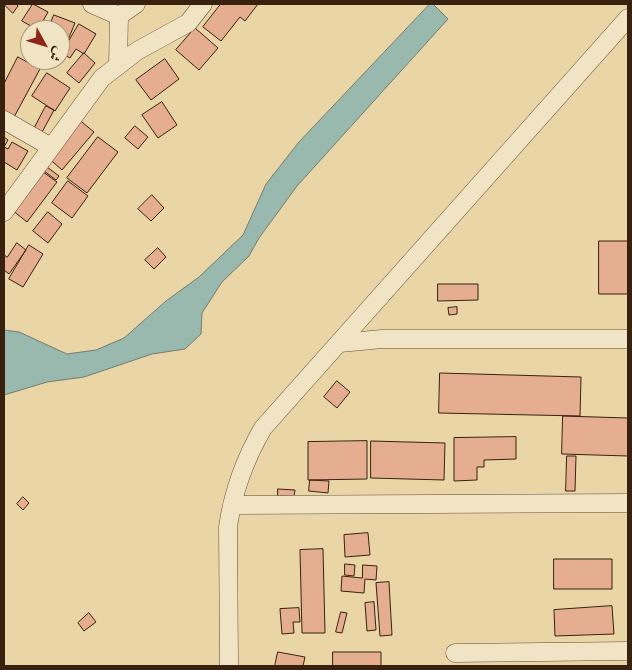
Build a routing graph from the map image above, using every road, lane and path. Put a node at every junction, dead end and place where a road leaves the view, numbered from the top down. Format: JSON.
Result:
{"nodes":[{"id":1,"x":92,"y":4,"type":"edge"},
{"id":2,"x":136,"y":4,"type":"edge"},
{"id":3,"x":203,"y":4,"type":"edge"},
{"id":4,"x":119,"y":16,"type":"junction"},
{"id":5,"x":628,"y":18,"type":"edge"},
{"id":6,"x":118,"y":66,"type":"junction"},
{"id":7,"x":4,"y":120,"type":"edge"},
{"id":8,"x":51,"y":148,"type":"junction"},
{"id":9,"x":4,"y":212,"type":"edge"},
{"id":10,"x":371,"y":308,"type":"junction"},
{"id":11,"x":382,"y":339,"type":"junction"},
{"id":12,"x":628,"y":339,"type":"edge"},
{"id":13,"x":340,"y":343,"type":"junction"},
{"id":14,"x":628,"y":503,"type":"edge"},
{"id":15,"x":232,"y":505,"type":"junction"},
{"id":16,"x":628,"y":651,"type":"edge"},
{"id":17,"x":455,"y":653,"type":"dead end"},
{"id":18,"x":229,"y":666,"type":"edge"}],
"edges":[{"from":1,"to":4,"type":"street"},
{"from":2,"to":4,"type":"street"},
{"from":3,"to":6,"type":"street"},
{"from":4,"to":6,"type":"street"},
{"from":5,"to":10,"type":"street"},
{"from":6,"to":8,"type":"street"},
{"from":7,"to":8,"type":"street"},
{"from":8,"to":9,"type":"street"},
{"from":10,"to":11,"type":"street"},
{"from":10,"to":13,"type":"street"},
{"from":11,"to":12,"type":"street"},
{"from":11,"to":13,"type":"street"},
{"from":13,"to":15,"type":"street"},
{"from":14,"to":15,"type":"street"},
{"from":15,"to":18,"type":"street"},
{"from":16,"to":17,"type":"street"}]}
